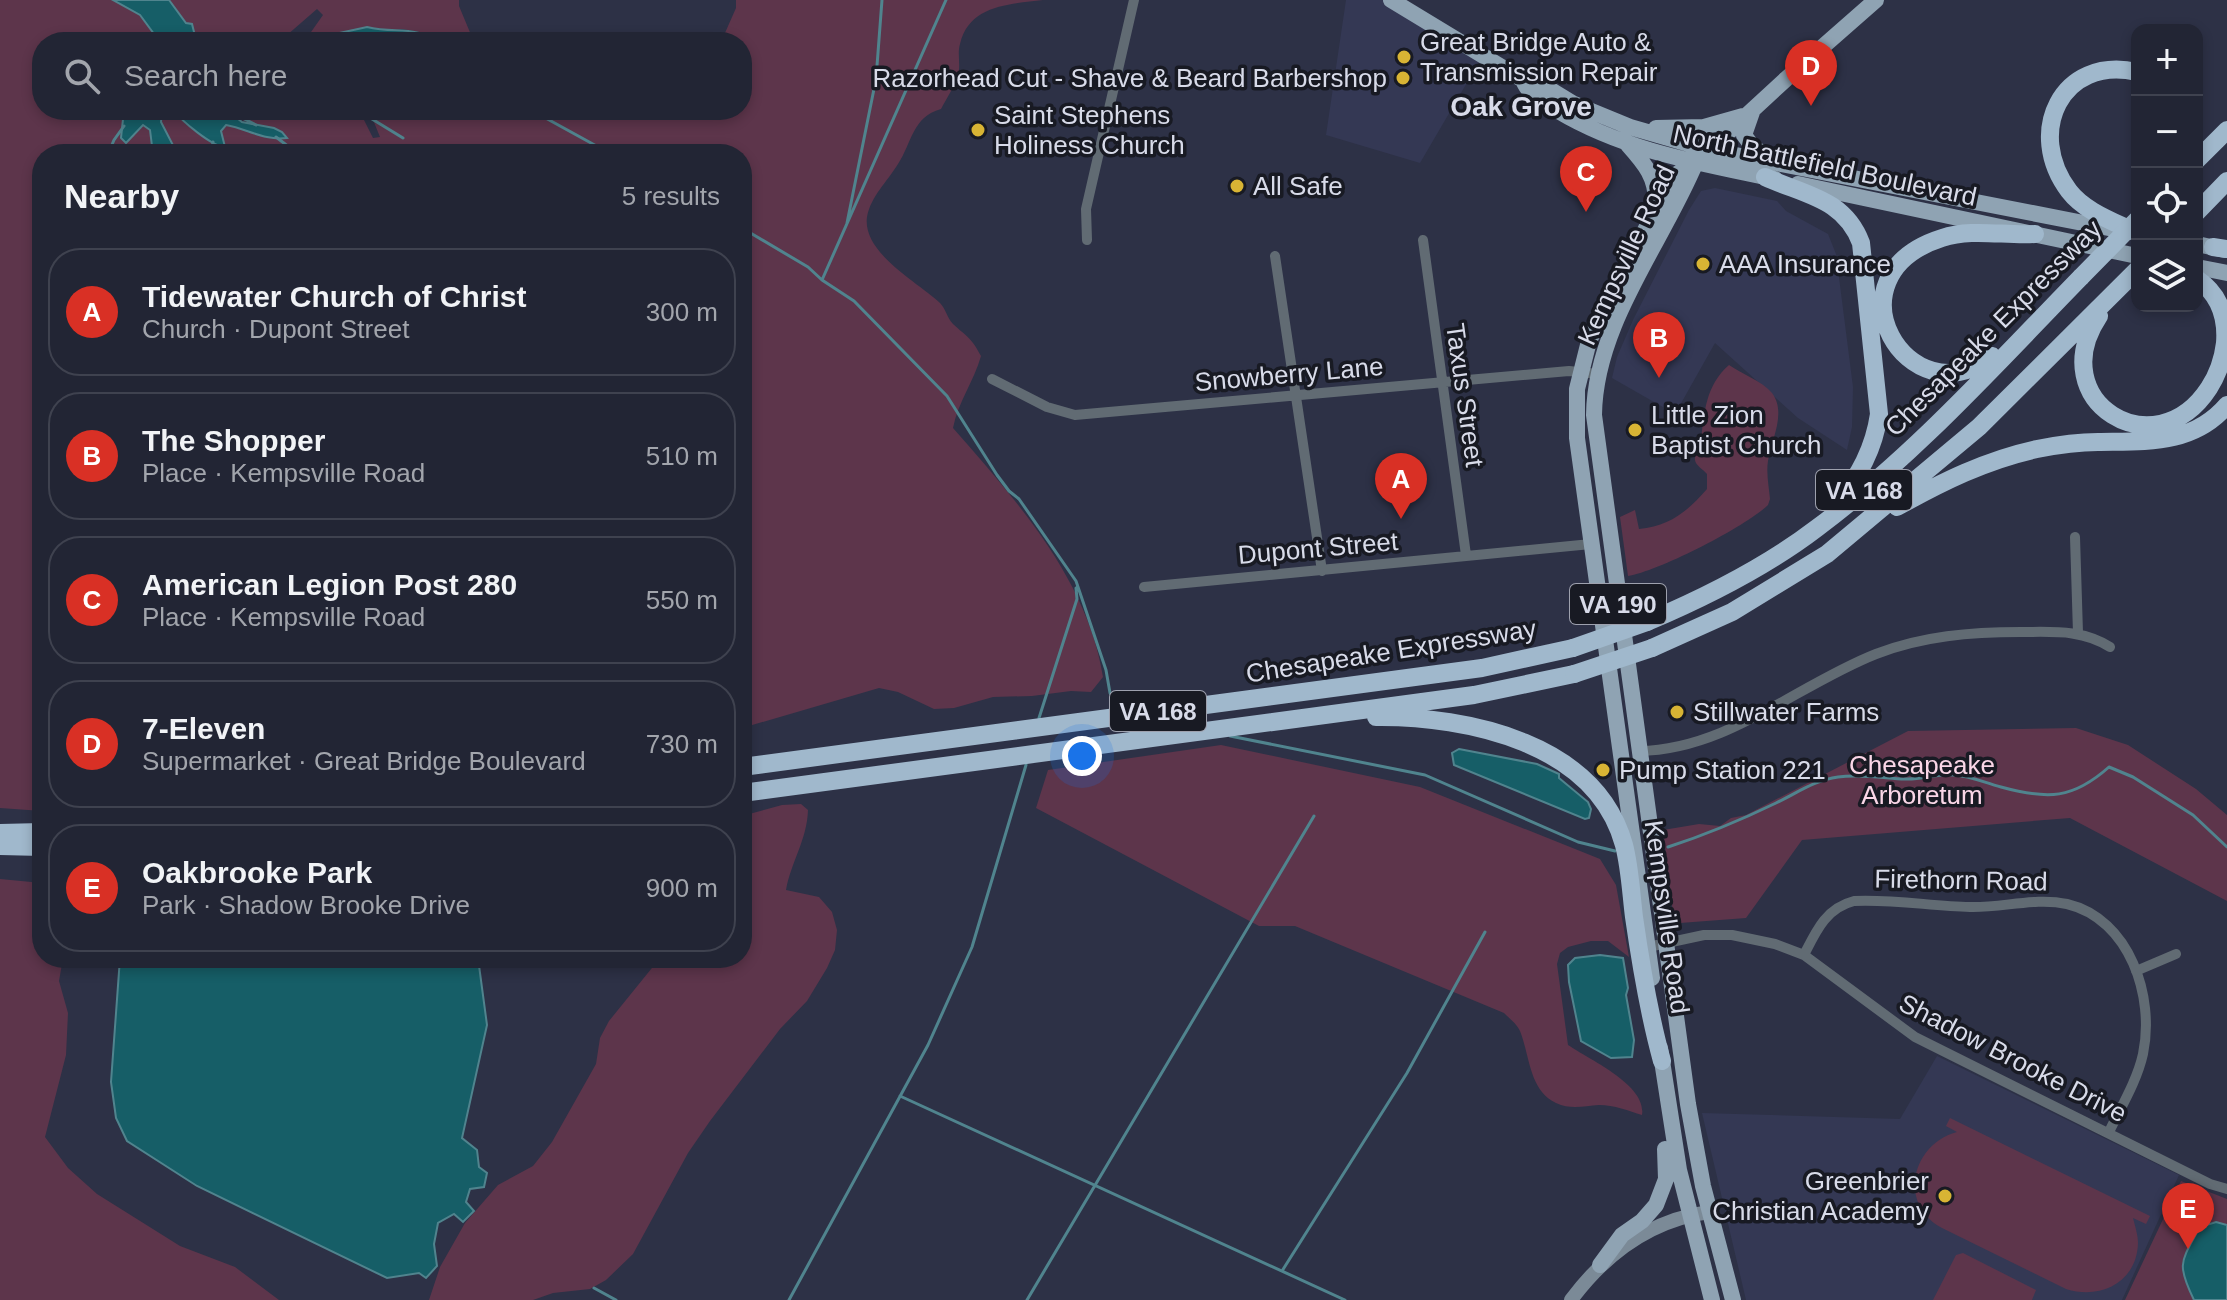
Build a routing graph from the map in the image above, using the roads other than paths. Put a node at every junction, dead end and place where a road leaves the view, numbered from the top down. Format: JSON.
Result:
{"nodes":[{"id":1,"x":1134,"y":0,"type":"edge"},
{"id":2,"x":1391,"y":0,"type":"edge"},
{"id":3,"x":1876,"y":0,"type":"edge"},
{"id":4,"x":2131,"y":71,"type":"edge"},
{"id":5,"x":1751,"y":111,"type":"junction"},
{"id":6,"x":2227,"y":130,"type":"edge"},
{"id":7,"x":1628,"y":136,"type":"junction"},
{"id":8,"x":1710,"y":150,"type":"junction"},
{"id":9,"x":2203,"y":154,"type":"edge"},
{"id":10,"x":1696,"y":162,"type":"junction"},
{"id":11,"x":1770,"y":170,"type":"junction"},
{"id":12,"x":2227,"y":181,"type":"edge"},
{"id":13,"x":1656,"y":205,"type":"junction"},
{"id":14,"x":2203,"y":206,"type":"edge"},
{"id":15,"x":2131,"y":226,"type":"edge"},
{"id":16,"x":2131,"y":231,"type":"edge"},
{"id":17,"x":2131,"y":233,"type":"edge"},
{"id":18,"x":2035,"y":234,"type":"junction"},
{"id":19,"x":1087,"y":240,"type":"dead end"},
{"id":20,"x":1423,"y":240,"type":"dead end"},
{"id":21,"x":2131,"y":255,"type":"edge"},
{"id":22,"x":1275,"y":256,"type":"dead end"},
{"id":23,"x":2203,"y":268,"type":"edge"},
{"id":24,"x":2227,"y":273,"type":"edge"},
{"id":25,"x":2131,"y":276,"type":"edge"},
{"id":26,"x":2203,"y":283,"type":"edge"},
{"id":27,"x":2117,"y":289,"type":"junction"},
{"id":28,"x":2047,"y":312,"type":"junction"},
{"id":29,"x":1580,"y":371,"type":"junction"},
{"id":30,"x":1598,"y":374,"type":"junction"},
{"id":31,"x":992,"y":379,"type":"dead end"},
{"id":32,"x":1441,"y":383,"type":"junction"},
{"id":33,"x":1295,"y":395,"type":"junction"},
{"id":34,"x":2227,"y":405,"type":"edge"},
{"id":35,"x":1859,"y":529,"type":"junction"},
{"id":36,"x":1805,"y":537,"type":"junction"},
{"id":37,"x":2075,"y":537,"type":"dead end"},
{"id":38,"x":1591,"y":544,"type":"junction"},
{"id":39,"x":1466,"y":555,"type":"junction"},
{"id":40,"x":1322,"y":571,"type":"junction"},
{"id":41,"x":1144,"y":587,"type":"dead end"},
{"id":42,"x":2078,"y":633,"type":"junction"},
{"id":43,"x":2110,"y":647,"type":"dead end"},
{"id":44,"x":1612,"y":687,"type":"junction"},
{"id":45,"x":1218,"y":730,"type":"junction"},
{"id":46,"x":1639,"y":751,"type":"junction"},
{"id":47,"x":752,"y":766,"type":"edge"},
{"id":48,"x":752,"y":792,"type":"edge"},
{"id":49,"x":32,"y":832,"type":"edge"},
{"id":50,"x":0,"y":833,"type":"edge"},
{"id":51,"x":0,"y":846,"type":"edge"},
{"id":52,"x":32,"y":847,"type":"edge"},
{"id":53,"x":1666,"y":943,"type":"junction"},
{"id":54,"x":1648,"y":947,"type":"junction"},
{"id":55,"x":2176,"y":954,"type":"dead end"},
{"id":56,"x":1804,"y":955,"type":"junction"},
{"id":57,"x":2136,"y":971,"type":"junction"},
{"id":58,"x":1662,"y":1061,"type":"junction"},
{"id":59,"x":1666,"y":1092,"type":"junction"},
{"id":60,"x":2109,"y":1132,"type":"junction"},
{"id":61,"x":2227,"y":1189,"type":"edge"},
{"id":62,"x":1709,"y":1212,"type":"junction"},
{"id":63,"x":1689,"y":1215,"type":"junction"},
{"id":64,"x":1600,"y":1265,"type":"junction"},
{"id":65,"x":1571,"y":1300,"type":"edge"},
{"id":66,"x":1712,"y":1300,"type":"edge"},
{"id":67,"x":1733,"y":1300,"type":"edge"}],
"edges":[{"from":1,"to":19,"type":"street"},
{"from":2,"to":7,"type":"main road","name":"North Battlefield Boulevard"},
{"from":3,"to":5,"type":"main road","number":"VA 190"},
{"from":4,"to":16,"type":"highway"},
{"from":5,"to":7,"type":"main road"},
{"from":5,"to":8,"type":"main road","number":"VA 190"},
{"from":5,"to":11,"type":"main road"},
{"from":6,"to":9,"type":"highway"},
{"from":7,"to":8,"type":"main road","name":"North Battlefield Boulevard"},
{"from":7,"to":10,"type":"main road","name":"North Battlefield Boulevard"},
{"from":7,"to":13,"type":"main road"},
{"from":8,"to":10,"type":"main road","number":"VA 190"},
{"from":8,"to":11,"type":"main road","name":"North Battlefield Boulevard"},
{"from":10,"to":11,"type":"main road","name":"North Battlefield Boulevard"},
{"from":10,"to":13,"type":"main road","name":"Kempsville Road","number":"VA 190"},
{"from":10,"to":30,"type":"main road","name":"Kempsville Road","number":"VA 190"},
{"from":11,"to":17,"type":"main road","name":"North Battlefield Boulevard"},
{"from":11,"to":18,"type":"main road","name":"North Battlefield Boulevard"},
{"from":11,"to":36,"type":"highway"},
{"from":12,"to":14,"type":"highway"},
{"from":13,"to":29,"type":"main road","name":"Kempsville Road","number":"VA 190"},
{"from":15,"to":28,"type":"highway","name":"Chesapeake Expressway","number":"VA 168","bridge":true},
{"from":18,"to":21,"type":"main road","name":"North Battlefield Boulevard"},
{"from":18,"to":28,"type":"highway"},
{"from":20,"to":32,"type":"street","name":"Taxus Street"},
{"from":22,"to":33,"type":"street"},
{"from":23,"to":24,"type":"main road"},
{"from":25,"to":27,"type":"highway","name":"Chesapeake Expressway","number":"VA 168"},
{"from":26,"to":27,"type":"highway"},
{"from":27,"to":35,"type":"highway","name":"Chesapeake Expressway","number":"VA 168"},
{"from":28,"to":36,"type":"highway","name":"Chesapeake Expressway","number":"VA 168"},
{"from":29,"to":30,"type":"street","name":"Snowberry Lane"},
{"from":29,"to":32,"type":"street","name":"Snowberry Lane"},
{"from":29,"to":38,"type":"main road","name":"Kempsville Road","number":"VA 190"},
{"from":30,"to":46,"type":"main road","name":"Kempsville Road","number":"VA 190"},
{"from":31,"to":33,"type":"street","name":"Snowberry Lane"},
{"from":32,"to":33,"type":"street","name":"Snowberry Lane"},
{"from":32,"to":39,"type":"street","name":"Taxus Street"},
{"from":33,"to":40,"type":"street"},
{"from":34,"to":35,"type":"highway"},
{"from":35,"to":45,"type":"highway","name":"Chesapeake Expressway","number":"VA 168","bridge":true},
{"from":36,"to":47,"type":"highway","name":"Chesapeake Expressway","number":"VA 168","bridge":true},
{"from":37,"to":42,"type":"street"},
{"from":38,"to":39,"type":"street","name":"Dupont Street"},
{"from":38,"to":44,"type":"main road","name":"Kempsville Road","number":"VA 190"},
{"from":39,"to":40,"type":"street","name":"Dupont Street"},
{"from":40,"to":41,"type":"street","name":"Dupont Street"},
{"from":42,"to":43,"type":"street"},
{"from":42,"to":46,"type":"street"},
{"from":44,"to":46,"type":"main road"},
{"from":44,"to":54,"type":"main road","name":"Kempsville Road","number":"VA 190"},
{"from":45,"to":48,"type":"highway","name":"Chesapeake Expressway","number":"VA 168"},
{"from":45,"to":58,"type":"highway"},
{"from":46,"to":53,"type":"main road","name":"Kempsville Road","number":"VA 190"},
{"from":49,"to":50,"type":"highway"},
{"from":51,"to":52,"type":"highway"},
{"from":53,"to":54,"type":"street","name":"Shadow Brooke Drive"},
{"from":53,"to":56,"type":"street","name":"Shadow Brooke Drive"},
{"from":53,"to":62,"type":"main road","name":"Kempsville Road","number":"VA 190"},
{"from":54,"to":58,"type":"main road","name":"Kempsville Road","number":"VA 190"},
{"from":55,"to":57,"type":"street"},
{"from":56,"to":57,"type":"street","name":"Firethorn Road"},
{"from":56,"to":60,"type":"street","name":"Shadow Brooke Drive"},
{"from":57,"to":60,"type":"street","name":"Firethorn Road"},
{"from":58,"to":59,"type":"main road","name":"Kempsville Road","number":"VA 190"},
{"from":59,"to":63,"type":"main road","name":"Kempsville Road","number":"VA 190"},
{"from":59,"to":64,"type":"main road"},
{"from":60,"to":61,"type":"street","name":"Shadow Brooke Drive"},
{"from":62,"to":63,"type":"street"},
{"from":62,"to":67,"type":"main road","name":"Kempsville Road","number":"VA 190"},
{"from":63,"to":64,"type":"street"},
{"from":63,"to":66,"type":"main road","name":"Kempsville Road","number":"VA 190"},
{"from":64,"to":65,"type":"street"}]}
